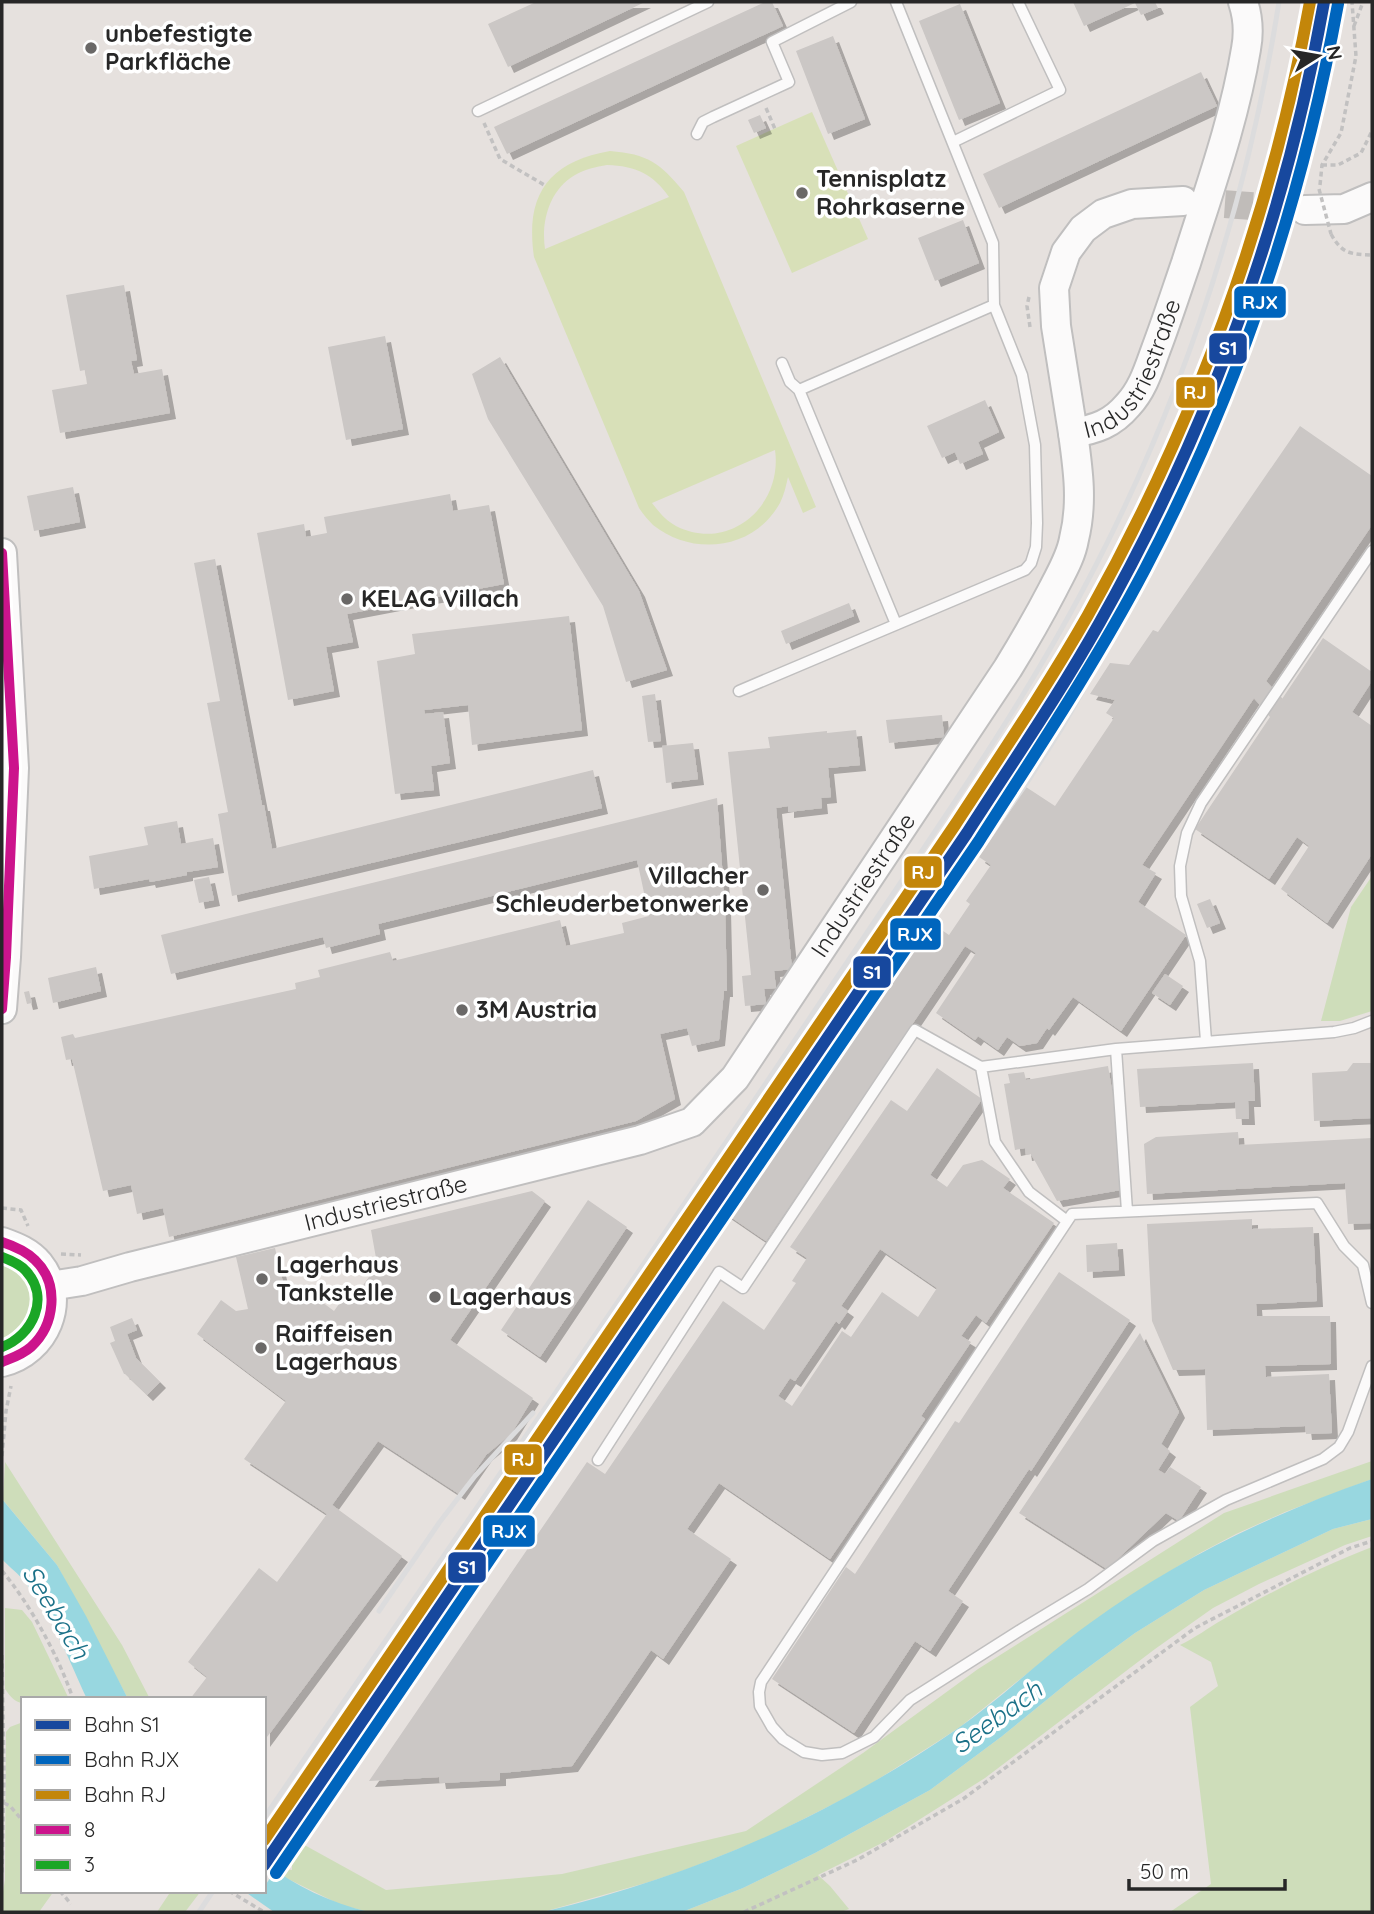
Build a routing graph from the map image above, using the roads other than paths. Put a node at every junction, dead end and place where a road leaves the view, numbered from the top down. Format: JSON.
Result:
{"nodes":[{"id":1,"x":708,"y":2,"type":"edge"},
{"id":2,"x":850,"y":2,"type":"edge"},
{"id":3,"x":896,"y":2,"type":"edge"},
{"id":4,"x":1018,"y":2,"type":"edge"},
{"id":5,"x":1243,"y":2,"type":"edge"},
{"id":6,"x":478,"y":111,"type":"road end"},
{"id":7,"x":696,"y":134,"type":"dead end"},
{"id":8,"x":953,"y":142,"type":"junction"},
{"id":9,"x":1372,"y":197,"type":"edge"},
{"id":10,"x":1312,"y":199,"type":"tunnel mouth"},
{"id":11,"x":1183,"y":201,"type":"tunnel mouth"},
{"id":12,"x":994,"y":305,"type":"junction"},
{"id":13,"x":782,"y":363,"type":"dead end"},
{"id":14,"x":799,"y":390,"type":"junction"},
{"id":15,"x":1073,"y":433,"type":"junction"},
{"id":16,"x":1372,"y":551,"type":"edge"},
{"id":17,"x":2,"y":552,"type":"edge"},
{"id":18,"x":896,"y":624,"type":"junction"},
{"id":19,"x":739,"y":691,"type":"dead end"},
{"id":20,"x":2,"y":1009,"type":"edge"},
{"id":21,"x":1372,"y":1021,"type":"edge"},
{"id":22,"x":1206,"y":1041,"type":"junction"},
{"id":23,"x":1116,"y":1049,"type":"junction"},
{"id":24,"x":981,"y":1067,"type":"junction"},
{"id":25,"x":1127,"y":1211,"type":"junction"},
{"id":26,"x":1067,"y":1221,"type":"junction"},
{"id":27,"x":2,"y":1242,"type":"edge"},
{"id":28,"x":50,"y":1286,"type":"junction"},
{"id":29,"x":1372,"y":1303,"type":"edge"},
{"id":30,"x":1372,"y":1366,"type":"edge"},
{"id":31,"x":6,"y":1374,"type":"edge"},
{"id":32,"x":598,"y":1460,"type":"dead end"}],
"edges":[{"from":1,"to":6,"type":"lane"},
{"from":2,"to":7,"type":"lane"},
{"from":3,"to":8,"type":"lane"},
{"from":4,"to":8,"type":"lane"},
{"from":5,"to":15,"type":"street","name":"Industriestraße"},
{"from":8,"to":12,"type":"lane"},
{"from":9,"to":10,"type":"street"},
{"from":11,"to":15,"type":"street"},
{"from":12,"to":14,"type":"lane"},
{"from":12,"to":18,"type":"lane"},
{"from":13,"to":14,"type":"lane"},
{"from":14,"to":18,"type":"lane"},
{"from":15,"to":28,"type":"street","name":"Industriestraße"},
{"from":16,"to":22,"type":"lane"},
{"from":17,"to":20,"type":"street"},
{"from":18,"to":19,"type":"lane"},
{"from":21,"to":22,"type":"lane"},
{"from":22,"to":23,"type":"lane"},
{"from":23,"to":24,"type":"lane"},
{"from":23,"to":25,"type":"lane"},
{"from":24,"to":26,"type":"lane"},
{"from":24,"to":32,"type":"lane"},
{"from":25,"to":26,"type":"lane"},
{"from":25,"to":29,"type":"lane"},
{"from":26,"to":30,"type":"lane"},
{"from":27,"to":28,"type":"street"},
{"from":28,"to":31,"type":"street"}]}
